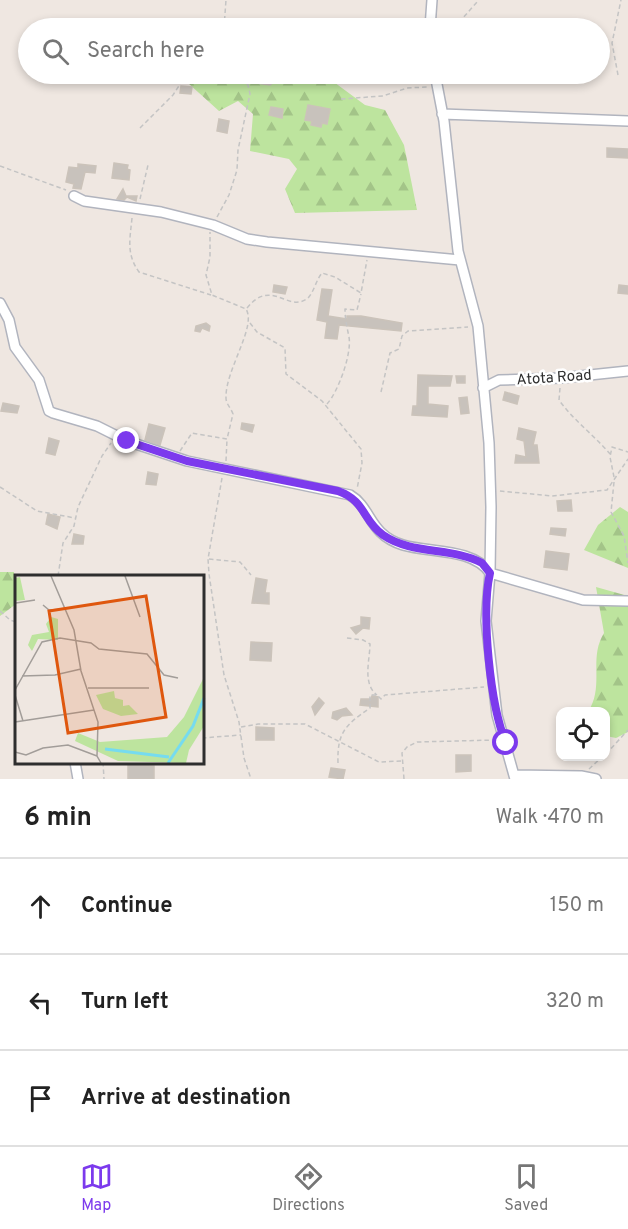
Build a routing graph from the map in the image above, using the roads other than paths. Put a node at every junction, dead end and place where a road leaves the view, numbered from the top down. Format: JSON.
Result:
{"nodes":[{"id":1,"x":432,"y":0,"type":"edge"},
{"id":2,"x":431,"y":18,"type":"edge"},
{"id":3,"x":436,"y":84,"type":"edge"},
{"id":4,"x":442,"y":114,"type":"junction"},
{"id":5,"x":628,"y":122,"type":"edge"},
{"id":6,"x":74,"y":196,"type":"road end"},
{"id":7,"x":460,"y":260,"type":"junction"},
{"id":8,"x":0,"y":303,"type":"edge"},
{"id":9,"x":628,"y":371,"type":"edge"},
{"id":10,"x":483,"y":388,"type":"junction"},
{"id":11,"x":490,"y":573,"type":"junction"},
{"id":12,"x":628,"y":601,"type":"edge"},
{"id":13,"x":75,"y":764,"type":"edge"},
{"id":14,"x":515,"y":777,"type":"edge"},
{"id":15,"x":78,"y":779,"type":"edge"},
{"id":16,"x":596,"y":779,"type":"edge"}],
"edges":[{"from":1,"to":2,"type":"street"},
{"from":3,"to":4,"type":"street"},
{"from":4,"to":5,"type":"street"},
{"from":4,"to":7,"type":"street"},
{"from":6,"to":7,"type":"street"},
{"from":7,"to":10,"type":"street"},
{"from":8,"to":11,"type":"street"},
{"from":9,"to":10,"type":"street","name":"Atota Road"},
{"from":10,"to":11,"type":"street"},
{"from":11,"to":12,"type":"street"},
{"from":11,"to":14,"type":"street"},
{"from":13,"to":15,"type":"street"},
{"from":14,"to":16,"type":"street"}]}
